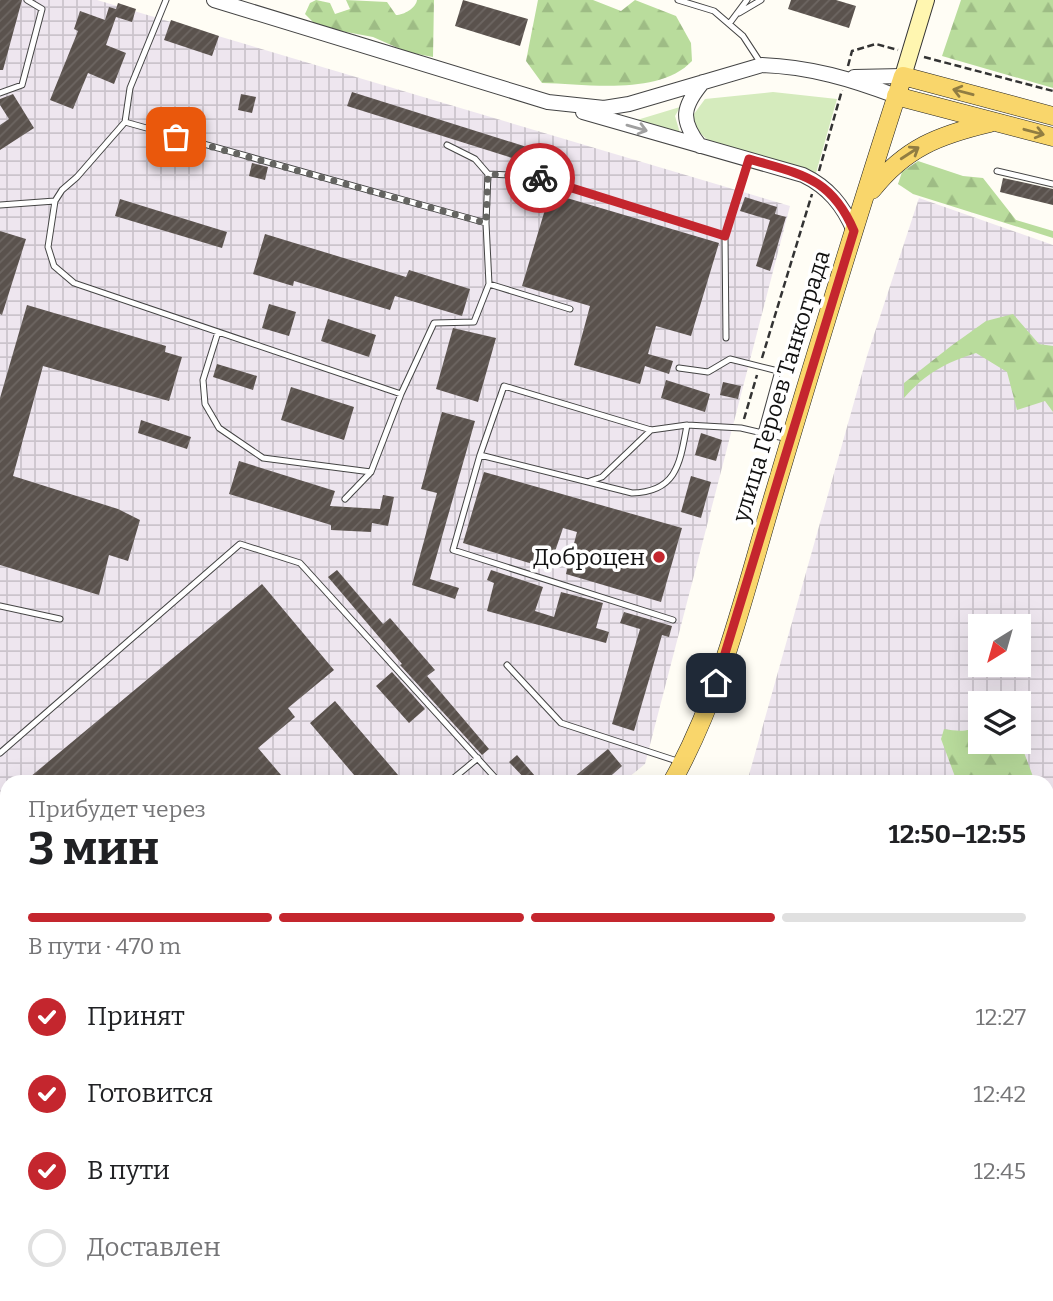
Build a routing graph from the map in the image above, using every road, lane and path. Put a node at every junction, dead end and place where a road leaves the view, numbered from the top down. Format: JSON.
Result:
{"nodes":[{"id":1,"x":27,"y":0,"type":"edge"},
{"id":2,"x":166,"y":0,"type":"edge"},
{"id":3,"x":214,"y":0,"type":"edge"},
{"id":4,"x":678,"y":0,"type":"edge"},
{"id":5,"x":747,"y":0,"type":"edge"},
{"id":6,"x":761,"y":0,"type":"edge"},
{"id":7,"x":926,"y":0,"type":"edge"},
{"id":8,"x":737,"y":14,"type":"junction"},
{"id":9,"x":729,"y":24,"type":"junction"},
{"id":10,"x":910,"y":53,"type":"junction"},
{"id":11,"x":762,"y":65,"type":"junction"},
{"id":12,"x":903,"y":76,"type":"junction"},
{"id":13,"x":845,"y":77,"type":"junction"},
{"id":14,"x":702,"y":82,"type":"junction"},
{"id":15,"x":1053,"y":91,"type":"edge"},
{"id":16,"x":0,"y":93,"type":"edge"},
{"id":17,"x":896,"y":96,"type":"junction"},
{"id":18,"x":548,"y":102,"type":"junction"},
{"id":19,"x":1053,"y":116,"type":"edge"},
{"id":20,"x":125,"y":122,"type":"junction"},
{"id":21,"x":995,"y":122,"type":"junction"},
{"id":22,"x":1053,"y":138,"type":"edge"},
{"id":23,"x":447,"y":145,"type":"dead end"},
{"id":24,"x":700,"y":146,"type":"junction"},
{"id":25,"x":749,"y":159,"type":"junction"},
{"id":26,"x":997,"y":170,"type":"dead end"},
{"id":27,"x":488,"y":174,"type":"junction"},
{"id":28,"x":816,"y":181,"type":"junction"},
{"id":29,"x":1053,"y":184,"type":"edge"},
{"id":30,"x":55,"y":201,"type":"junction"},
{"id":31,"x":863,"y":201,"type":"junction"},
{"id":32,"x":0,"y":205,"type":"edge"},
{"id":33,"x":486,"y":223,"type":"junction"},
{"id":34,"x":854,"y":231,"type":"junction"},
{"id":35,"x":725,"y":236,"type":"junction"},
{"id":36,"x":489,"y":284,"type":"junction"},
{"id":37,"x":570,"y":309,"type":"dead end"},
{"id":38,"x":218,"y":332,"type":"junction"},
{"id":39,"x":726,"y":338,"type":"dead end"},
{"id":40,"x":760,"y":366,"type":"junction"},
{"id":41,"x":680,"y":368,"type":"dead end"},
{"id":42,"x":401,"y":394,"type":"junction"},
{"id":43,"x":687,"y":425,"type":"junction"},
{"id":44,"x":741,"y":428,"type":"junction"},
{"id":45,"x":651,"y":430,"type":"junction"},
{"id":46,"x":761,"y":433,"type":"junction"},
{"id":47,"x":790,"y":439,"type":"junction"},
{"id":48,"x":480,"y":455,"type":"junction"},
{"id":49,"x":371,"y":472,"type":"junction"},
{"id":50,"x":589,"y":481,"type":"junction"},
{"id":51,"x":345,"y":499,"type":"dead end"},
{"id":52,"x":0,"y":606,"type":"edge"},
{"id":53,"x":60,"y":619,"type":"dead end"},
{"id":54,"x":673,"y":620,"type":"dead end"},
{"id":55,"x":508,"y":666,"type":"dead end"},
{"id":56,"x":0,"y":753,"type":"edge"},
{"id":57,"x":478,"y":758,"type":"junction"},
{"id":58,"x":683,"y":763,"type":"junction"},
{"id":59,"x":458,"y":775,"type":"edge"},
{"id":60,"x":493,"y":775,"type":"edge"},
{"id":61,"x":677,"y":775,"type":"edge"}],
"edges":[{"from":1,"to":16,"type":"lane"},
{"from":2,"to":20,"type":"lane"},
{"from":3,"to":18,"type":"street"},
{"from":4,"to":9,"type":"lane"},
{"from":5,"to":8,"type":"lane"},
{"from":6,"to":8,"type":"lane"},
{"from":7,"to":10,"type":"main road","name":"улица Героев Танкограда"},
{"from":8,"to":9,"type":"lane"},
{"from":9,"to":11,"type":"lane"},
{"from":10,"to":12,"type":"main road","name":"улица Героев Танкограда"},
{"from":10,"to":13,"type":"path"},
{"from":10,"to":15,"type":"path"},
{"from":11,"to":13,"type":"street"},
{"from":11,"to":14,"type":"street"},
{"from":12,"to":13,"type":"street"},
{"from":12,"to":17,"type":"main road","name":"улица Героев Танкограда"},
{"from":19,"to":12,"type":"main road","one_way":true},
{"from":13,"to":17,"type":"street"},
{"from":13,"to":28,"type":"path"},
{"from":14,"to":18,"type":"street"},
{"from":14,"to":24,"type":"street"},
{"from":17,"to":21,"type":"main road"},
{"from":17,"to":31,"type":"main road","name":"улица Героев Танкограда"},
{"from":18,"to":24,"type":"street","one_way":true},
{"from":20,"to":30,"type":"lane"},
{"from":20,"to":33,"type":"lane"},
{"from":21,"to":22,"type":"main road","one_way":true},
{"from":31,"to":21,"type":"main road","one_way":true},
{"from":23,"to":27,"type":"lane"},
{"from":24,"to":25,"type":"street"},
{"from":25,"to":28,"type":"street"},
{"from":25,"to":35,"type":"lane"},
{"from":26,"to":29,"type":"lane"},
{"from":27,"to":33,"type":"lane"},
{"from":27,"to":35,"type":"lane"},
{"from":28,"to":34,"type":"street"},
{"from":28,"to":40,"type":"path"},
{"from":30,"to":32,"type":"lane"},
{"from":30,"to":38,"type":"lane"},
{"from":31,"to":34,"type":"main road","name":"улица Героев Танкограда"},
{"from":33,"to":36,"type":"lane"},
{"from":34,"to":47,"type":"main road","name":"улица Героев Танкограда"},
{"from":35,"to":39,"type":"lane"},
{"from":36,"to":37,"type":"lane"},
{"from":36,"to":42,"type":"lane"},
{"from":38,"to":42,"type":"lane"},
{"from":38,"to":49,"type":"lane"},
{"from":40,"to":41,"type":"lane"},
{"from":40,"to":44,"type":"path"},
{"from":40,"to":46,"type":"lane"},
{"from":42,"to":49,"type":"lane"},
{"from":43,"to":44,"type":"lane"},
{"from":43,"to":45,"type":"lane"},
{"from":43,"to":50,"type":"lane"},
{"from":44,"to":46,"type":"lane"},
{"from":45,"to":48,"type":"lane"},
{"from":45,"to":50,"type":"lane"},
{"from":46,"to":47,"type":"lane"},
{"from":47,"to":58,"type":"main road","name":"улица Героев Танкограда"},
{"from":48,"to":50,"type":"lane"},
{"from":48,"to":54,"type":"lane"},
{"from":49,"to":51,"type":"lane"},
{"from":52,"to":53,"type":"lane"},
{"from":55,"to":58,"type":"lane"},
{"from":56,"to":57,"type":"lane"},
{"from":57,"to":59,"type":"lane"},
{"from":57,"to":60,"type":"lane"},
{"from":58,"to":61,"type":"main road","name":"улица Героев Танкограда"}]}
